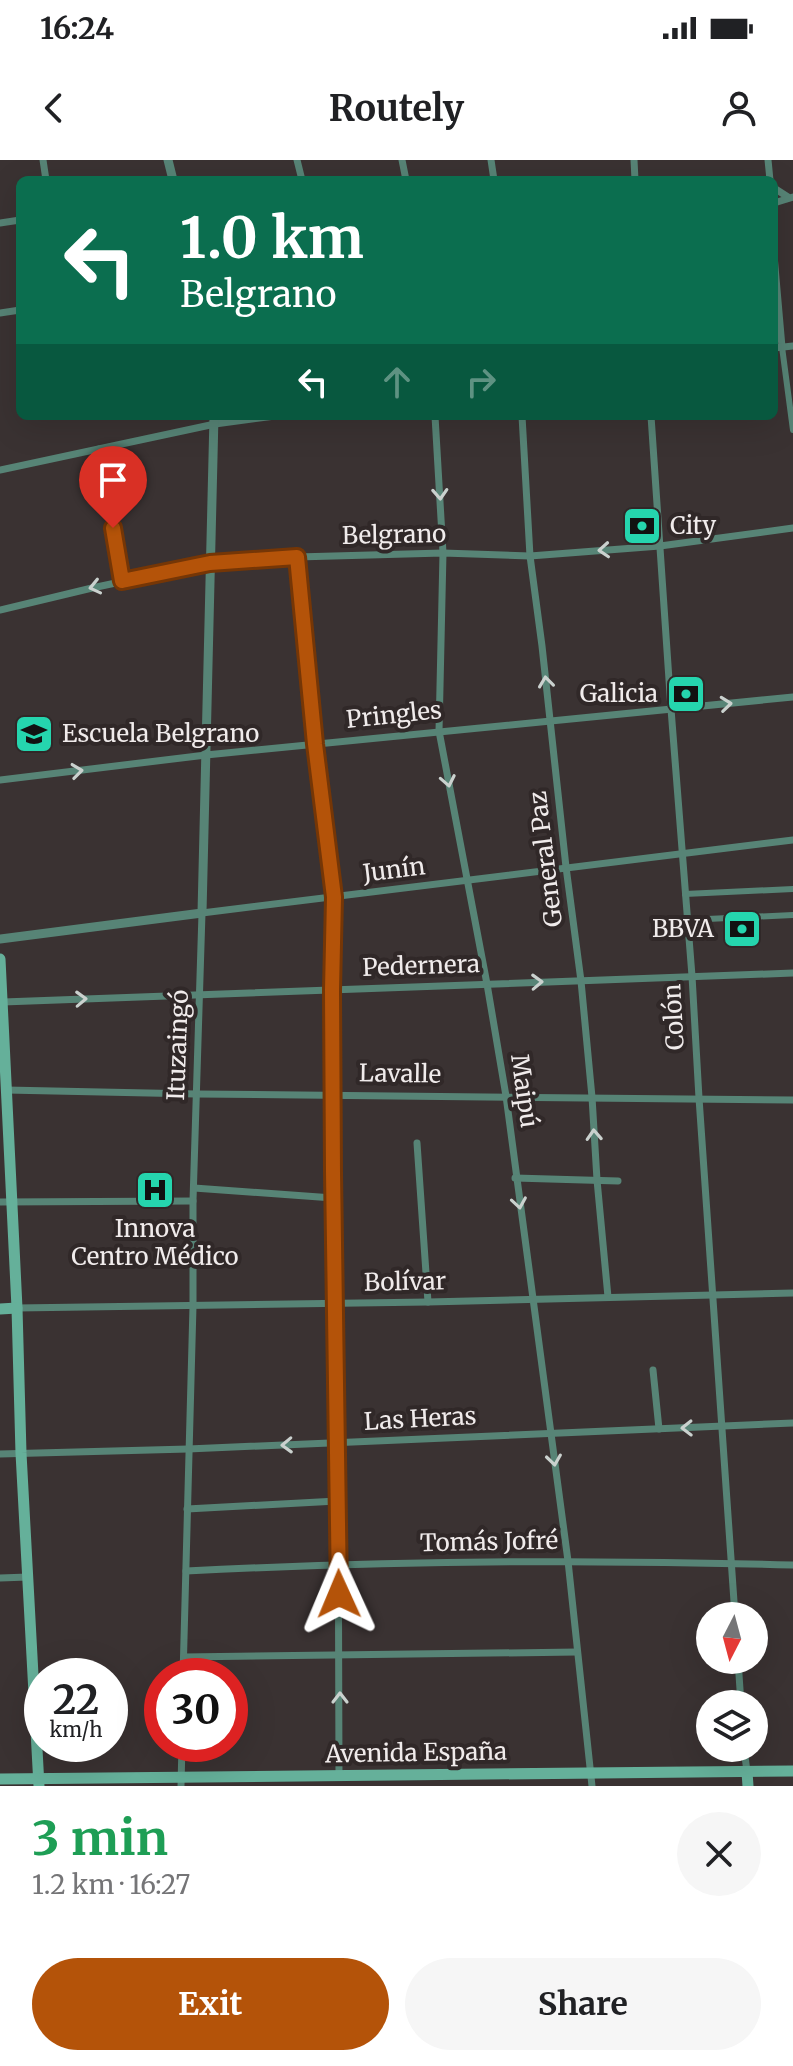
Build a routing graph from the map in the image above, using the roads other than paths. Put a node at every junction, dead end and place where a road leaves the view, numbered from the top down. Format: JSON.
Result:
{"nodes":[{"id":1,"x":793,"y":346,"type":"edge"},
{"id":2,"x":778,"y":348,"type":"edge"},
{"id":3,"x":214,"y":420,"type":"edge"},
{"id":4,"x":435,"y":420,"type":"edge"},
{"id":5,"x":522,"y":420,"type":"edge"},
{"id":6,"x":651,"y":420,"type":"edge"},
{"id":7,"x":793,"y":430,"type":"edge"},
{"id":8,"x":99,"y":449,"type":"junction"},
{"id":9,"x":0,"y":470,"type":"edge"},
{"id":10,"x":793,"y":528,"type":"edge"},
{"id":11,"x":660,"y":546,"type":"junction"},
{"id":12,"x":443,"y":553,"type":"junction"},
{"id":13,"x":530,"y":556,"type":"junction"},
{"id":14,"x":297,"y":557,"type":"junction"},
{"id":15,"x":210,"y":563,"type":"junction"},
{"id":16,"x":122,"y":581,"type":"junction"},
{"id":17,"x":0,"y":610,"type":"edge"},
{"id":18,"x":793,"y":697,"type":"edge"},
{"id":19,"x":671,"y":709,"type":"junction"},
{"id":20,"x":550,"y":720,"type":"junction"},
{"id":21,"x":439,"y":731,"type":"junction"},
{"id":22,"x":315,"y":744,"type":"junction"},
{"id":23,"x":206,"y":755,"type":"junction"},
{"id":24,"x":0,"y":780,"type":"edge"},
{"id":25,"x":793,"y":840,"type":"edge"},
{"id":26,"x":681,"y":854,"type":"junction"},
{"id":27,"x":566,"y":867,"type":"junction"},
{"id":28,"x":467,"y":880,"type":"junction"},
{"id":29,"x":793,"y":889,"type":"edge"},
{"id":30,"x":685,"y":894,"type":"junction"},
{"id":31,"x":334,"y":897,"type":"junction"},
{"id":32,"x":202,"y":913,"type":"junction"},
{"id":33,"x":793,"y":915,"type":"edge"},
{"id":34,"x":687,"y":920,"type":"junction"},
{"id":35,"x":0,"y":939,"type":"edge"},
{"id":36,"x":0,"y":959,"type":"edge"},
{"id":37,"x":793,"y":973,"type":"edge"},
{"id":38,"x":692,"y":976,"type":"junction"},
{"id":39,"x":581,"y":981,"type":"junction"},
{"id":40,"x":487,"y":984,"type":"junction"},
{"id":41,"x":332,"y":990,"type":"junction"},
{"id":42,"x":200,"y":994,"type":"junction"},
{"id":43,"x":3,"y":1002,"type":"junction"},
{"id":44,"x":6,"y":1090,"type":"junction"},
{"id":45,"x":196,"y":1094,"type":"junction"},
{"id":46,"x":332,"y":1094,"type":"junction"},
{"id":47,"x":506,"y":1096,"type":"junction"},
{"id":48,"x":592,"y":1097,"type":"junction"},
{"id":49,"x":699,"y":1098,"type":"junction"},
{"id":50,"x":793,"y":1100,"type":"edge"},
{"id":51,"x":417,"y":1143,"type":"dead end"},
{"id":52,"x":515,"y":1178,"type":"junction"},
{"id":53,"x":597,"y":1180,"type":"junction"},
{"id":54,"x":618,"y":1181,"type":"dead end"},
{"id":55,"x":194,"y":1188,"type":"junction"},
{"id":56,"x":333,"y":1198,"type":"junction"},
{"id":57,"x":193,"y":1201,"type":"junction"},
{"id":58,"x":6,"y":1202,"type":"edge"},
{"id":59,"x":793,"y":1293,"type":"edge"},
{"id":60,"x":712,"y":1295,"type":"junction"},
{"id":61,"x":608,"y":1297,"type":"junction"},
{"id":62,"x":534,"y":1300,"type":"junction"},
{"id":63,"x":428,"y":1302,"type":"junction"},
{"id":64,"x":335,"y":1303,"type":"junction"},
{"id":65,"x":193,"y":1306,"type":"junction"},
{"id":66,"x":17,"y":1308,"type":"junction"},
{"id":67,"x":0,"y":1309,"type":"edge"},
{"id":68,"x":653,"y":1370,"type":"dead end"},
{"id":69,"x":793,"y":1423,"type":"edge"},
{"id":70,"x":722,"y":1427,"type":"junction"},
{"id":71,"x":659,"y":1429,"type":"junction"},
{"id":72,"x":551,"y":1433,"type":"junction"},
{"id":73,"x":338,"y":1443,"type":"junction"},
{"id":74,"x":188,"y":1449,"type":"junction"},
{"id":75,"x":21,"y":1453,"type":"junction"},
{"id":76,"x":0,"y":1454,"type":"edge"},
{"id":77,"x":337,"y":1501,"type":"junction"},
{"id":78,"x":187,"y":1509,"type":"junction"},
{"id":79,"x":568,"y":1561,"type":"junction"},
{"id":80,"x":731,"y":1563,"type":"junction"},
{"id":81,"x":339,"y":1564,"type":"junction"},
{"id":82,"x":793,"y":1565,"type":"edge"},
{"id":83,"x":186,"y":1571,"type":"junction"},
{"id":84,"x":28,"y":1577,"type":"junction"},
{"id":85,"x":0,"y":1578,"type":"edge"},
{"id":86,"x":734,"y":1602,"type":"edge"},
{"id":87,"x":577,"y":1652,"type":"junction"},
{"id":88,"x":340,"y":1655,"type":"junction"},
{"id":89,"x":184,"y":1657,"type":"joint"},
{"id":90,"x":182,"y":1762,"type":"edge"},
{"id":91,"x":746,"y":1762,"type":"edge"},
{"id":92,"x":793,"y":1771,"type":"edge"},
{"id":93,"x":747,"y":1772,"type":"junction"},
{"id":94,"x":592,"y":1773,"type":"junction"},
{"id":95,"x":0,"y":1779,"type":"edge"},
{"id":96,"x":331,"y":1779,"type":"edge"},
{"id":97,"x":254,"y":1781,"type":"edge"},
{"id":98,"x":462,"y":1781,"type":"edge"},
{"id":99,"x":39,"y":1782,"type":"edge"},
{"id":100,"x":181,"y":1782,"type":"edge"},
{"id":101,"x":592,"y":1786,"type":"edge"},
{"id":102,"x":748,"y":1786,"type":"edge"}],
"edges":[{"from":1,"to":2,"type":"street"},
{"from":2,"to":7,"type":"street"},
{"from":3,"to":8,"type":"street"},
{"from":3,"to":15,"type":"street","name":"Ituzaingó"},
{"from":4,"to":12,"type":"street","name":"Maipú","one_way":true},
{"from":5,"to":13,"type":"street","name":"General Paz"},
{"from":6,"to":11,"type":"street","name":"Colón"},
{"from":8,"to":9,"type":"street"},
{"from":8,"to":16,"type":"street"},
{"from":10,"to":11,"type":"street","name":"Belgrano"},
{"from":11,"to":13,"type":"street","name":"Belgrano","one_way":true},
{"from":11,"to":19,"type":"street","name":"Colón"},
{"from":12,"to":13,"type":"street","name":"Belgrano"},
{"from":12,"to":14,"type":"street","name":"Belgrano"},
{"from":12,"to":21,"type":"street","name":"Maipú"},
{"from":20,"to":13,"type":"street","name":"General Paz","one_way":true},
{"from":14,"to":15,"type":"street","name":"Belgrano"},
{"from":14,"to":22,"type":"street"},
{"from":15,"to":16,"type":"street","name":"Belgrano"},
{"from":15,"to":23,"type":"street","name":"Ituzaingó"},
{"from":16,"to":17,"type":"street","name":"Belgrano","one_way":true},
{"from":19,"to":18,"type":"street","name":"Pringles","one_way":true},
{"from":19,"to":20,"type":"street","name":"Pringles"},
{"from":19,"to":26,"type":"street","name":"Colón"},
{"from":20,"to":21,"type":"street","name":"Pringles"},
{"from":20,"to":27,"type":"street","name":"General Paz"},
{"from":21,"to":22,"type":"street","name":"Pringles"},
{"from":21,"to":28,"type":"street","name":"Maipú","one_way":true},
{"from":22,"to":23,"type":"street","name":"Pringles"},
{"from":22,"to":31,"type":"street"},
{"from":24,"to":23,"type":"street","name":"Pringles","one_way":true},
{"from":23,"to":32,"type":"street","name":"Ituzaingó"},
{"from":25,"to":26,"type":"street","name":"Junín"},
{"from":26,"to":27,"type":"street","name":"Junín"},
{"from":26,"to":30,"type":"street","name":"Colón"},
{"from":27,"to":28,"type":"street","name":"Junín"},
{"from":27,"to":39,"type":"street","name":"General Paz"},
{"from":28,"to":31,"type":"street","name":"Junín"},
{"from":28,"to":40,"type":"street","name":"Maipú"},
{"from":29,"to":30,"type":"street"},
{"from":30,"to":34,"type":"street","name":"Colón"},
{"from":31,"to":32,"type":"street","name":"Junín"},
{"from":31,"to":41,"type":"street"},
{"from":32,"to":35,"type":"street","name":"Junín"},
{"from":32,"to":42,"type":"street","name":"Ituzaingó"},
{"from":33,"to":34,"type":"street"},
{"from":34,"to":38,"type":"street","name":"Colón"},
{"from":36,"to":43,"type":"main road"},
{"from":37,"to":38,"type":"street","name":"Pedernera"},
{"from":38,"to":39,"type":"street","name":"Pedernera"},
{"from":38,"to":49,"type":"street","name":"Colón"},
{"from":40,"to":39,"type":"street","name":"Pedernera","one_way":true},
{"from":39,"to":48,"type":"street","name":"General Paz"},
{"from":40,"to":41,"type":"street","name":"Pedernera"},
{"from":40,"to":47,"type":"street","name":"Maipú"},
{"from":41,"to":42,"type":"street","name":"Pedernera"},
{"from":41,"to":46,"type":"street"},
{"from":43,"to":42,"type":"street","name":"Pedernera","one_way":true},
{"from":42,"to":45,"type":"street","name":"Ituzaingó"},
{"from":43,"to":44,"type":"main road"},
{"from":44,"to":45,"type":"street","name":"Lavalle"},
{"from":44,"to":58,"type":"main road"},
{"from":45,"to":46,"type":"street","name":"Lavalle"},
{"from":45,"to":55,"type":"street","name":"Ituzaingó"},
{"from":46,"to":47,"type":"street","name":"Lavalle"},
{"from":46,"to":56,"type":"street"},
{"from":47,"to":48,"type":"street","name":"Lavalle"},
{"from":47,"to":52,"type":"street","name":"Maipú"},
{"from":48,"to":49,"type":"street","name":"Lavalle"},
{"from":53,"to":48,"type":"street","name":"General Paz","one_way":true},
{"from":49,"to":50,"type":"street","name":"Lavalle"},
{"from":49,"to":60,"type":"street","name":"Colón"},
{"from":51,"to":63,"type":"street"},
{"from":52,"to":53,"type":"street"},
{"from":52,"to":62,"type":"street","name":"Maipú","one_way":true},
{"from":53,"to":54,"type":"street"},
{"from":53,"to":61,"type":"street","name":"General Paz"},
{"from":55,"to":56,"type":"street"},
{"from":55,"to":57,"type":"street","name":"Ituzaingó"},
{"from":56,"to":64,"type":"street"},
{"from":57,"to":58,"type":"street"},
{"from":57,"to":65,"type":"street","name":"Ituzaingó"},
{"from":58,"to":66,"type":"main road"},
{"from":59,"to":60,"type":"street","name":"Bolívar"},
{"from":60,"to":61,"type":"street","name":"Bolívar"},
{"from":60,"to":70,"type":"street","name":"Colón"},
{"from":61,"to":62,"type":"street","name":"Bolívar"},
{"from":62,"to":63,"type":"street","name":"Bolívar"},
{"from":62,"to":72,"type":"street","name":"Maipú"},
{"from":63,"to":64,"type":"street","name":"Bolívar"},
{"from":64,"to":65,"type":"street","name":"Bolívar"},
{"from":64,"to":73,"type":"street"},
{"from":65,"to":66,"type":"street","name":"Bolívar"},
{"from":65,"to":74,"type":"street","name":"Ituzaingó"},
{"from":66,"to":67,"type":"main road"},
{"from":66,"to":75,"type":"main road"},
{"from":68,"to":71,"type":"street"},
{"from":69,"to":70,"type":"street","name":"Las Heras"},
{"from":70,"to":71,"type":"street","name":"Las Heras","one_way":true},
{"from":70,"to":80,"type":"street","name":"Colón"},
{"from":71,"to":72,"type":"street","name":"Las Heras"},
{"from":72,"to":73,"type":"street","name":"Las Heras"},
{"from":72,"to":79,"type":"street","name":"Maipú","one_way":true},
{"from":73,"to":74,"type":"street","name":"Las Heras","one_way":true},
{"from":73,"to":77,"type":"street"},
{"from":74,"to":75,"type":"street","name":"Las Heras"},
{"from":74,"to":78,"type":"street","name":"Ituzaingó"},
{"from":75,"to":76,"type":"street","name":"Las Heras"},
{"from":75,"to":84,"type":"main road"},
{"from":77,"to":78,"type":"street"},
{"from":77,"to":81,"type":"street"},
{"from":78,"to":83,"type":"street","name":"Ituzaingó"},
{"from":79,"to":80,"type":"street","name":"Tomás Jofré"},
{"from":79,"to":81,"type":"street","name":"Tomás Jofré"},
{"from":79,"to":87,"type":"street","name":"Maipú"},
{"from":80,"to":82,"type":"street","name":"Tomás Jofré"},
{"from":80,"to":86,"type":"street","name":"Colón"},
{"from":81,"to":83,"type":"street","name":"Tomás Jofré"},
{"from":81,"to":88,"type":"street"},
{"from":83,"to":89,"type":"street","name":"Ituzaingó"},
{"from":84,"to":85,"type":"street"},
{"from":84,"to":99,"type":"main road"},
{"from":87,"to":88,"type":"street"},
{"from":87,"to":94,"type":"street","name":"Maipú"},
{"from":88,"to":89,"type":"street"},
{"from":96,"to":88,"type":"street","one_way":true},
{"from":90,"to":100,"type":"street"},
{"from":91,"to":93,"type":"street"},
{"from":92,"to":93,"type":"main road","name":"Avenida España"},
{"from":93,"to":94,"type":"main road","name":"Avenida España"},
{"from":93,"to":102,"type":"main road"},
{"from":94,"to":98,"type":"main road","name":"Avenida España"},
{"from":94,"to":101,"type":"street","name":"Maipú"},
{"from":95,"to":99,"type":"main road","name":"Avenida España"},
{"from":96,"to":97,"type":"main road","name":"Avenida España"},
{"from":96,"to":98,"type":"main road","name":"Avenida España"},
{"from":97,"to":100,"type":"main road","name":"Avenida España"},
{"from":99,"to":100,"type":"main road","name":"Avenida España"}]}
